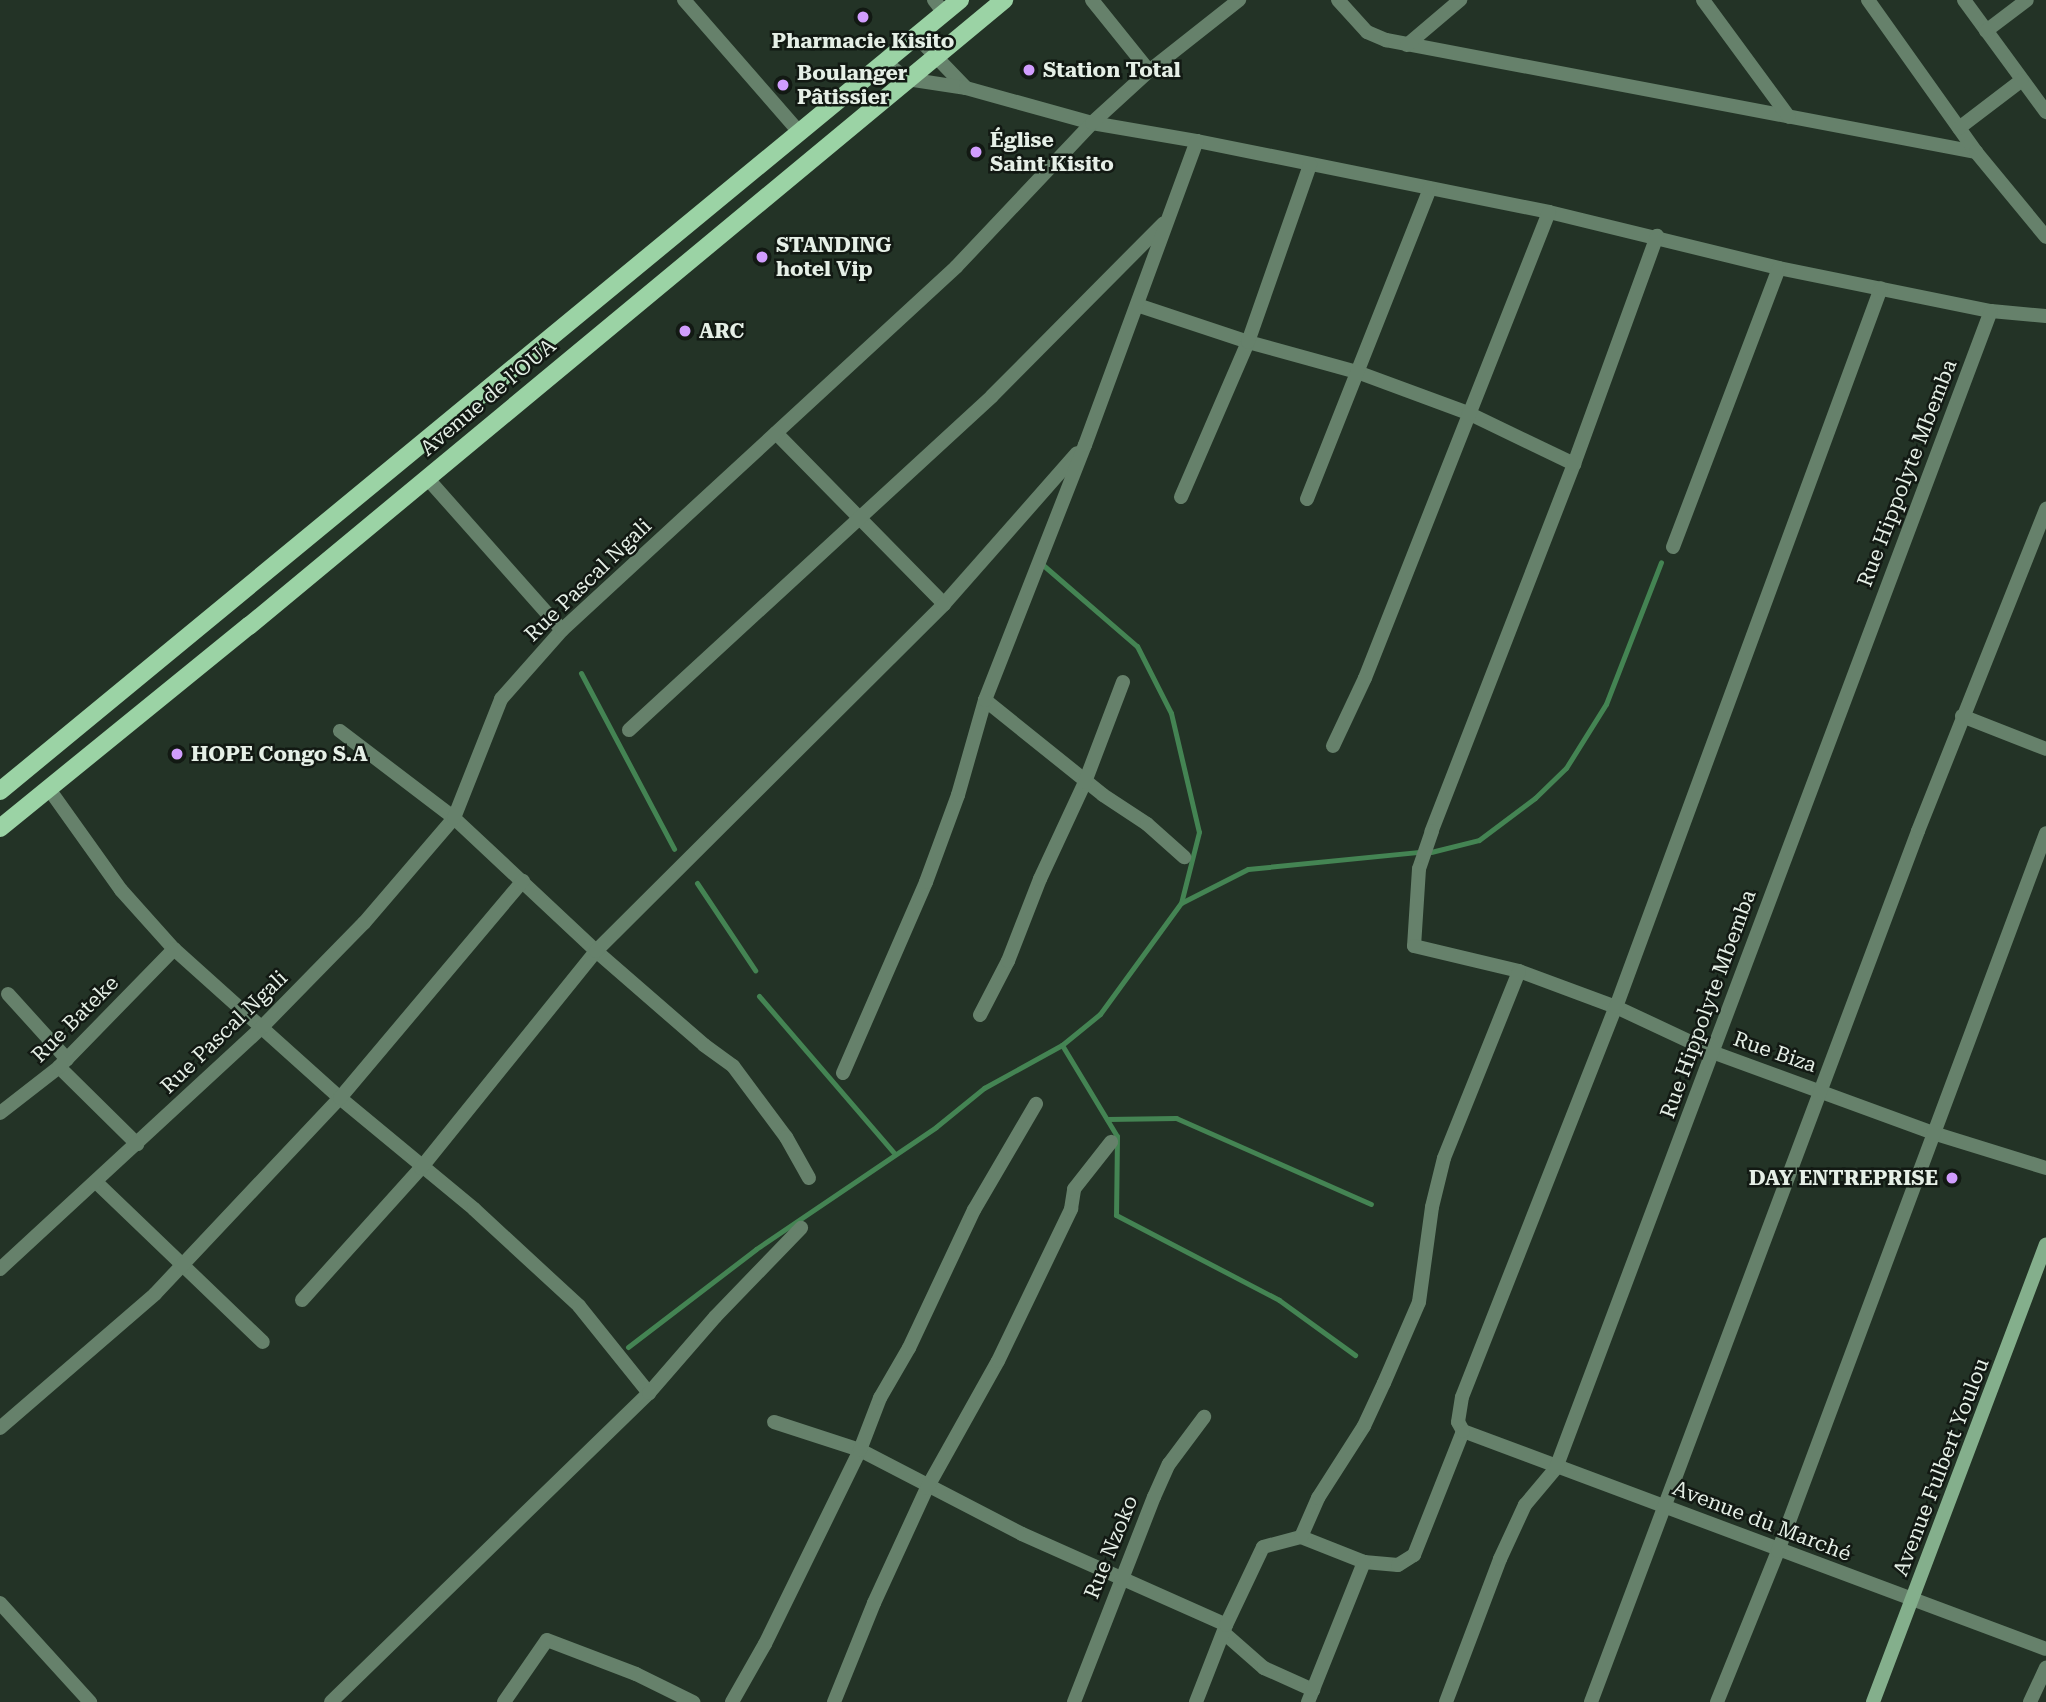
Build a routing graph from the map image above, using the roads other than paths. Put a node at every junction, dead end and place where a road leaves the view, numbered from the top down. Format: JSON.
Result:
{"nodes":[{"id":1,"x":684,"y":0,"type":"edge"},
{"id":2,"x":960,"y":0,"type":"edge"},
{"id":3,"x":1004,"y":0,"type":"edge"},
{"id":4,"x":1092,"y":0,"type":"edge"},
{"id":5,"x":1239,"y":0,"type":"edge"},
{"id":6,"x":1338,"y":0,"type":"edge"},
{"id":7,"x":1460,"y":0,"type":"edge"},
{"id":8,"x":1703,"y":0,"type":"edge"},
{"id":9,"x":1868,"y":0,"type":"edge"},
{"id":10,"x":1964,"y":0,"type":"edge"},
{"id":11,"x":2027,"y":0,"type":"edge"},
{"id":12,"x":939,"y":7,"type":"edge"},
{"id":13,"x":1986,"y":31,"type":"junction"},
{"id":14,"x":916,"y":36,"type":"junction"},
{"id":15,"x":1407,"y":45,"type":"junction"},
{"id":16,"x":938,"y":56,"type":"junction"},
{"id":17,"x":885,"y":62,"type":"junction"},
{"id":18,"x":1149,"y":71,"type":"junction"},
{"id":19,"x":907,"y":79,"type":"junction"},
{"id":20,"x":2022,"y":80,"type":"junction"},
{"id":21,"x":966,"y":88,"type":"junction"},
{"id":22,"x":2046,"y":112,"type":"edge"},
{"id":23,"x":1789,"y":117,"type":"junction"},
{"id":24,"x":1092,"y":123,"type":"junction"},
{"id":25,"x":1959,"y":128,"type":"junction"},
{"id":26,"x":800,"y":133,"type":"junction"},
{"id":27,"x":1197,"y":141,"type":"junction"},
{"id":28,"x":1976,"y":152,"type":"junction"},
{"id":29,"x":1310,"y":165,"type":"junction"},
{"id":30,"x":1430,"y":189,"type":"junction"},
{"id":31,"x":1549,"y":212,"type":"junction"},
{"id":32,"x":1167,"y":220,"type":"junction"},
{"id":33,"x":1657,"y":236,"type":"junction"},
{"id":34,"x":2046,"y":237,"type":"edge"},
{"id":35,"x":1779,"y":268,"type":"junction"},
{"id":36,"x":1881,"y":288,"type":"junction"},
{"id":37,"x":1137,"y":305,"type":"junction"},
{"id":38,"x":1991,"y":311,"type":"junction"},
{"id":39,"x":2046,"y":316,"type":"edge"},
{"id":40,"x":1248,"y":342,"type":"junction"},
{"id":41,"x":1357,"y":372,"type":"junction"},
{"id":42,"x":1468,"y":413,"type":"junction"},
{"id":43,"x":776,"y":433,"type":"junction"},
{"id":44,"x":1085,"y":445,"type":"junction"},
{"id":45,"x":1574,"y":464,"type":"junction"},
{"id":46,"x":427,"y":478,"type":"junction"},
{"id":47,"x":1181,"y":497,"type":"dead end"},
{"id":48,"x":1307,"y":499,"type":"dead end"},
{"id":49,"x":2046,"y":509,"type":"edge"},
{"id":50,"x":859,"y":521,"type":"junction"},
{"id":51,"x":1674,"y":547,"type":"dead end"},
{"id":52,"x":944,"y":604,"type":"junction"},
{"id":53,"x":562,"y":630,"type":"junction"},
{"id":54,"x":1123,"y":682,"type":"dead end"},
{"id":55,"x":985,"y":700,"type":"junction"},
{"id":56,"x":1962,"y":716,"type":"junction"},
{"id":57,"x":629,"y":730,"type":"dead end"},
{"id":58,"x":341,"y":731,"type":"dead end"},
{"id":59,"x":1332,"y":746,"type":"dead end"},
{"id":60,"x":2046,"y":749,"type":"edge"},
{"id":61,"x":1085,"y":782,"type":"junction"},
{"id":62,"x":49,"y":789,"type":"junction"},
{"id":63,"x":0,"y":791,"type":"edge"},
{"id":64,"x":454,"y":818,"type":"junction"},
{"id":65,"x":0,"y":828,"type":"edge"},
{"id":66,"x":2046,"y":833,"type":"edge"},
{"id":67,"x":1184,"y":857,"type":"dead end"},
{"id":68,"x":523,"y":881,"type":"junction"},
{"id":69,"x":174,"y":949,"type":"junction"},
{"id":70,"x":596,"y":951,"type":"junction"},
{"id":71,"x":1519,"y":971,"type":"junction"},
{"id":72,"x":8,"y":994,"type":"dead end"},
{"id":73,"x":1616,"y":1007,"type":"junction"},
{"id":74,"x":980,"y":1016,"type":"dead end"},
{"id":75,"x":262,"y":1027,"type":"junction"},
{"id":76,"x":1712,"y":1052,"type":"junction"},
{"id":77,"x":63,"y":1063,"type":"junction"},
{"id":78,"x":843,"y":1073,"type":"dead end"},
{"id":79,"x":1820,"y":1090,"type":"junction"},
{"id":80,"x":340,"y":1098,"type":"junction"},
{"id":81,"x":1036,"y":1104,"type":"dead end"},
{"id":82,"x":0,"y":1113,"type":"edge"},
{"id":83,"x":1933,"y":1133,"type":"junction"},
{"id":84,"x":1111,"y":1142,"type":"dead end"},
{"id":85,"x":137,"y":1144,"type":"junction"},
{"id":86,"x":421,"y":1168,"type":"junction"},
{"id":87,"x":2046,"y":1168,"type":"edge"},
{"id":88,"x":809,"y":1178,"type":"dead end"},
{"id":89,"x":96,"y":1182,"type":"junction"},
{"id":90,"x":801,"y":1228,"type":"dead end"},
{"id":91,"x":2046,"y":1245,"type":"edge"},
{"id":92,"x":182,"y":1265,"type":"junction"},
{"id":93,"x":0,"y":1269,"type":"edge"},
{"id":94,"x":302,"y":1300,"type":"dead end"},
{"id":95,"x":263,"y":1342,"type":"dead end"},
{"id":96,"x":649,"y":1393,"type":"junction"},
{"id":97,"x":1204,"y":1417,"type":"dead end"},
{"id":98,"x":774,"y":1422,"type":"dead end"},
{"id":99,"x":0,"y":1428,"type":"edge"},
{"id":100,"x":1463,"y":1431,"type":"junction"},
{"id":101,"x":860,"y":1450,"type":"junction"},
{"id":102,"x":1556,"y":1468,"type":"junction"},
{"id":103,"x":927,"y":1488,"type":"junction"},
{"id":104,"x":1664,"y":1505,"type":"junction"},
{"id":105,"x":1301,"y":1536,"type":"junction"},
{"id":106,"x":1779,"y":1551,"type":"junction"},
{"id":107,"x":1364,"y":1562,"type":"junction"},
{"id":108,"x":1121,"y":1580,"type":"junction"},
{"id":109,"x":1913,"y":1600,"type":"junction"},
{"id":110,"x":0,"y":1603,"type":"edge"},
{"id":111,"x":1225,"y":1629,"type":"junction"},
{"id":112,"x":2046,"y":1649,"type":"edge"},
{"id":113,"x":2046,"y":1667,"type":"edge"},
{"id":114,"x":1310,"y":1696,"type":"edge"},
{"id":115,"x":90,"y":1702,"type":"edge"},
{"id":116,"x":331,"y":1702,"type":"edge"},
{"id":117,"x":504,"y":1702,"type":"edge"},
{"id":118,"x":693,"y":1702,"type":"edge"},
{"id":119,"x":732,"y":1702,"type":"edge"},
{"id":120,"x":834,"y":1702,"type":"edge"},
{"id":121,"x":1074,"y":1702,"type":"edge"},
{"id":122,"x":1196,"y":1702,"type":"edge"},
{"id":123,"x":1446,"y":1702,"type":"edge"},
{"id":124,"x":1591,"y":1702,"type":"edge"},
{"id":125,"x":1717,"y":1702,"type":"edge"},
{"id":126,"x":1874,"y":1702,"type":"edge"},
{"id":127,"x":2030,"y":1702,"type":"edge"}],
"edges":[{"from":1,"to":26,"type":"street"},
{"from":2,"to":12,"type":"main road","name":"Avenue de l'OUA"},
{"from":3,"to":16,"type":"main road","name":"Avenue de l'OUA"},
{"from":4,"to":18,"type":"street"},
{"from":5,"to":18,"type":"street","name":"Rue Pascal Ngali"},
{"from":6,"to":15,"type":"street"},
{"from":7,"to":15,"type":"street"},
{"from":8,"to":23,"type":"street"},
{"from":9,"to":25,"type":"street"},
{"from":10,"to":13,"type":"street"},
{"from":11,"to":13,"type":"street"},
{"from":12,"to":14,"type":"main road","name":"Avenue de l'OUA"},
{"from":13,"to":20,"type":"street"},
{"from":14,"to":16,"type":"street"},
{"from":14,"to":17,"type":"main road","name":"Avenue de l'OUA"},
{"from":15,"to":23,"type":"street"},
{"from":16,"to":19,"type":"main road","name":"Avenue de l'OUA"},
{"from":16,"to":21,"type":"street"},
{"from":17,"to":19,"type":"street"},
{"from":17,"to":26,"type":"main road","name":"Avenue de l'OUA"},
{"from":18,"to":24,"type":"street","name":"Rue Pascal Ngali"},
{"from":19,"to":21,"type":"street"},
{"from":19,"to":46,"type":"main road","name":"Avenue de l'OUA"},
{"from":20,"to":22,"type":"street"},
{"from":20,"to":25,"type":"street"},
{"from":21,"to":24,"type":"street"},
{"from":23,"to":28,"type":"street"},
{"from":24,"to":27,"type":"street"},
{"from":24,"to":43,"type":"street","name":"Rue Pascal Ngali"},
{"from":25,"to":28,"type":"street"},
{"from":26,"to":63,"type":"main road","name":"Avenue de l'OUA"},
{"from":27,"to":29,"type":"street"},
{"from":27,"to":32,"type":"street"},
{"from":28,"to":34,"type":"street"},
{"from":29,"to":30,"type":"street"},
{"from":29,"to":40,"type":"street"},
{"from":30,"to":31,"type":"street"},
{"from":30,"to":41,"type":"street"},
{"from":31,"to":33,"type":"street"},
{"from":31,"to":42,"type":"street"},
{"from":32,"to":37,"type":"street"},
{"from":32,"to":50,"type":"street"},
{"from":33,"to":35,"type":"street"},
{"from":33,"to":45,"type":"street"},
{"from":35,"to":36,"type":"street"},
{"from":35,"to":51,"type":"street"},
{"from":36,"to":38,"type":"street"},
{"from":36,"to":73,"type":"street"},
{"from":37,"to":40,"type":"street"},
{"from":37,"to":44,"type":"street"},
{"from":38,"to":39,"type":"street"},
{"from":38,"to":76,"type":"street","name":"Rue Hippolyte Mbemba"},
{"from":40,"to":41,"type":"street"},
{"from":40,"to":47,"type":"street"},
{"from":41,"to":42,"type":"street"},
{"from":41,"to":48,"type":"street"},
{"from":42,"to":45,"type":"street"},
{"from":42,"to":59,"type":"street"},
{"from":43,"to":50,"type":"street"},
{"from":43,"to":53,"type":"street","name":"Rue Pascal Ngali"},
{"from":44,"to":52,"type":"street"},
{"from":44,"to":55,"type":"street"},
{"from":45,"to":71,"type":"street","name":"Rue Biza"},
{"from":46,"to":53,"type":"street"},
{"from":46,"to":62,"type":"main road","name":"Avenue de l'OUA"},
{"from":49,"to":56,"type":"street"},
{"from":50,"to":52,"type":"street"},
{"from":50,"to":57,"type":"street"},
{"from":52,"to":70,"type":"street"},
{"from":53,"to":64,"type":"street","name":"Rue Pascal Ngali"},
{"from":54,"to":61,"type":"street"},
{"from":55,"to":61,"type":"street"},
{"from":55,"to":78,"type":"street"},
{"from":56,"to":60,"type":"street"},
{"from":56,"to":79,"type":"street"},
{"from":58,"to":64,"type":"street"},
{"from":61,"to":67,"type":"street"},
{"from":61,"to":74,"type":"street"},
{"from":62,"to":65,"type":"main road","name":"Avenue de l'OUA"},
{"from":62,"to":69,"type":"street"},
{"from":64,"to":68,"type":"street"},
{"from":64,"to":75,"type":"street","name":"Rue Pascal Ngali"},
{"from":66,"to":83,"type":"street"},
{"from":68,"to":70,"type":"street"},
{"from":68,"to":80,"type":"street"},
{"from":69,"to":75,"type":"street"},
{"from":69,"to":77,"type":"street","name":"Rue Bateke"},
{"from":70,"to":86,"type":"street"},
{"from":70,"to":88,"type":"street"},
{"from":71,"to":73,"type":"street","name":"Rue Biza"},
{"from":71,"to":105,"type":"street"},
{"from":72,"to":77,"type":"street"},
{"from":73,"to":76,"type":"street","name":"Rue Biza"},
{"from":73,"to":100,"type":"street"},
{"from":75,"to":80,"type":"street"},
{"from":75,"to":85,"type":"street","name":"Rue Pascal Ngali"},
{"from":76,"to":79,"type":"street","name":"Rue Biza"},
{"from":76,"to":102,"type":"street","name":"Rue Hippolyte Mbemba"},
{"from":77,"to":82,"type":"street","name":"Rue Bateke"},
{"from":77,"to":85,"type":"street"},
{"from":79,"to":83,"type":"street","name":"Rue Biza"},
{"from":79,"to":104,"type":"street"},
{"from":80,"to":86,"type":"street"},
{"from":80,"to":92,"type":"street"},
{"from":81,"to":101,"type":"street"},
{"from":83,"to":87,"type":"street","name":"Rue Biza"},
{"from":83,"to":106,"type":"street"},
{"from":84,"to":103,"type":"street"},
{"from":85,"to":89,"type":"street","name":"Rue Pascal Ngali"},
{"from":86,"to":94,"type":"street"},
{"from":86,"to":96,"type":"street"},
{"from":89,"to":92,"type":"street"},
{"from":89,"to":93,"type":"street","name":"Rue Pascal Ngali"},
{"from":90,"to":96,"type":"street"},
{"from":91,"to":109,"type":"main road","name":"Avenue Fulbert Youlou"},
{"from":92,"to":95,"type":"street"},
{"from":92,"to":99,"type":"street"},
{"from":96,"to":116,"type":"street"},
{"from":97,"to":108,"type":"street","name":"Rue Nzoko"},
{"from":98,"to":101,"type":"street"},
{"from":100,"to":102,"type":"street","name":"Avenue du Marché"},
{"from":100,"to":107,"type":"street"},
{"from":101,"to":103,"type":"street"},
{"from":101,"to":119,"type":"street"},
{"from":102,"to":104,"type":"street","name":"Avenue du Marché"},
{"from":102,"to":123,"type":"street","name":"Rue Hippolyte Mbemba"},
{"from":103,"to":108,"type":"street"},
{"from":103,"to":120,"type":"street"},
{"from":104,"to":106,"type":"street","name":"Avenue du Marché"},
{"from":104,"to":124,"type":"street"},
{"from":105,"to":107,"type":"street"},
{"from":105,"to":111,"type":"street"},
{"from":106,"to":109,"type":"street","name":"Avenue du Marché"},
{"from":106,"to":125,"type":"street"},
{"from":107,"to":114,"type":"street"},
{"from":108,"to":111,"type":"street"},
{"from":108,"to":121,"type":"street","name":"Rue Nzoko"},
{"from":109,"to":112,"type":"street","name":"Avenue du Marché"},
{"from":109,"to":126,"type":"main road","name":"Avenue Fulbert Youlou"},
{"from":110,"to":115,"type":"street"},
{"from":111,"to":114,"type":"street"},
{"from":111,"to":122,"type":"street"},
{"from":113,"to":127,"type":"street"},
{"from":117,"to":118,"type":"street"}]}
